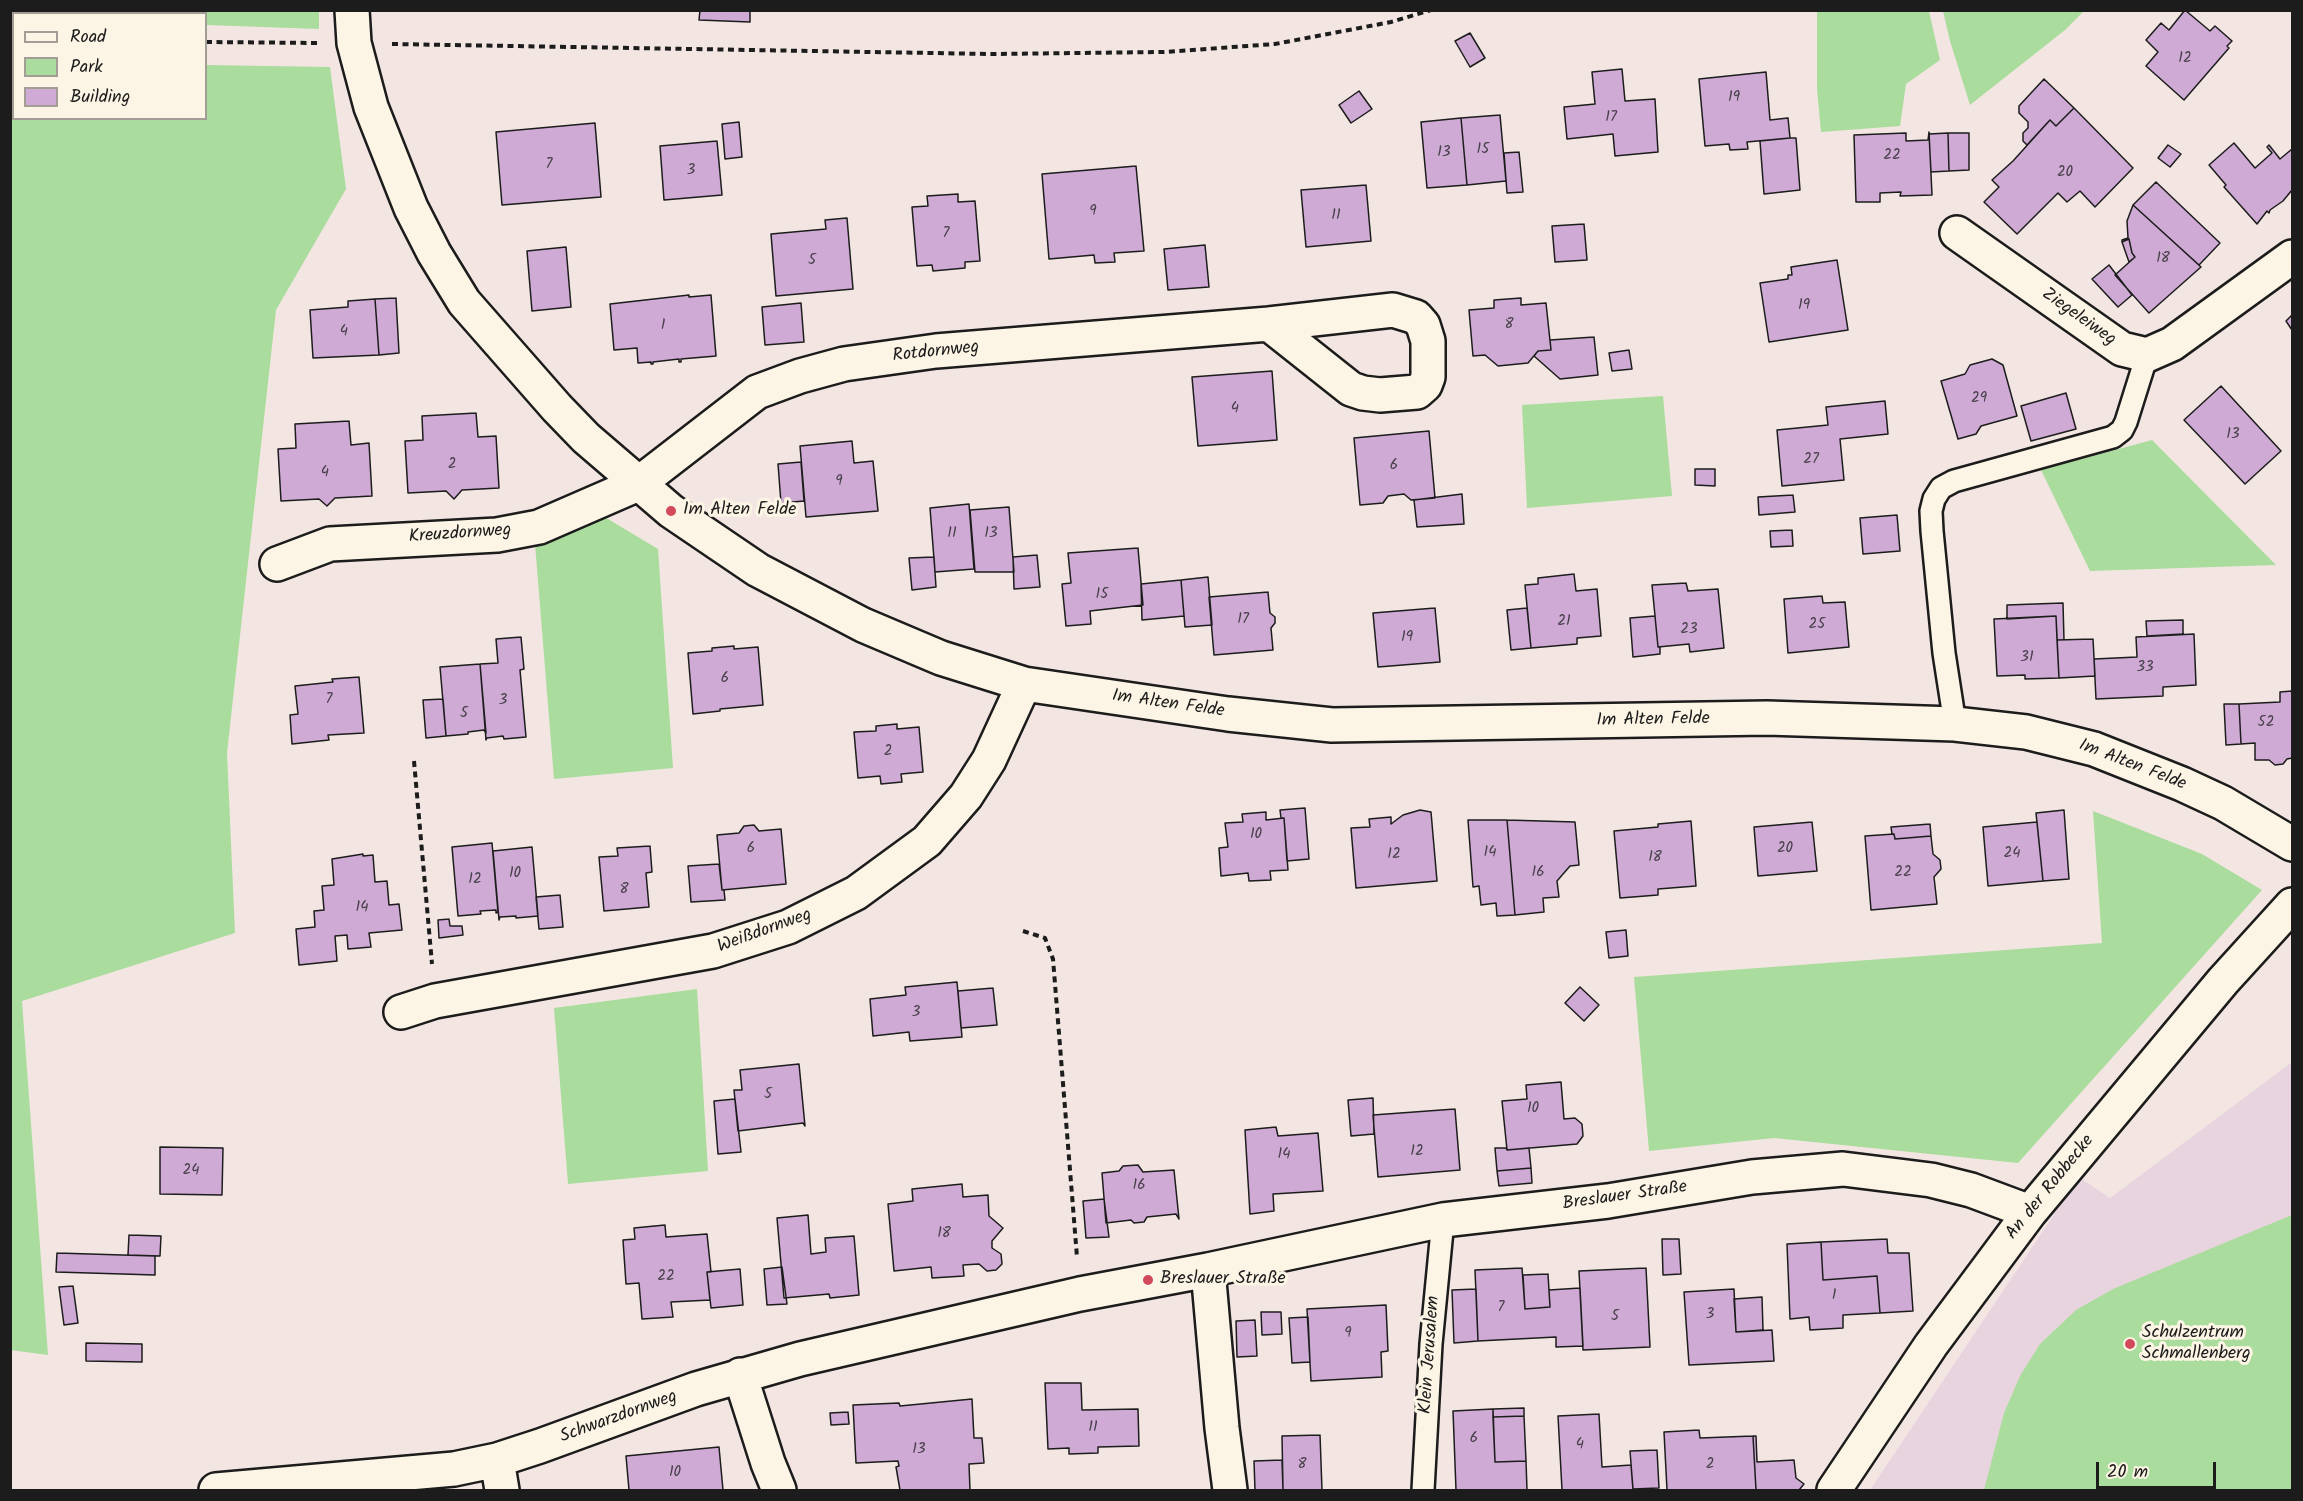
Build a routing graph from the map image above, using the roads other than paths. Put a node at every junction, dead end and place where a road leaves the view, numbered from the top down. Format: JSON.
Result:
{"nodes":[{"id":1,"x":352,"y":10,"type":"edge"},
{"id":2,"x":1957,"y":233,"type":"dead end"},
{"id":3,"x":2292,"y":257,"type":"edge"},
{"id":4,"x":1269,"y":324,"type":"dead end"},
{"id":5,"x":2147,"y":355,"type":"junction"},
{"id":6,"x":638,"y":484,"type":"junction"},
{"id":7,"x":277,"y":564,"type":"dead end"},
{"id":8,"x":1024,"y":684,"type":"junction"},
{"id":9,"x":1955,"y":724,"type":"junction"},
{"id":10,"x":2292,"y":844,"type":"edge"},
{"id":11,"x":2292,"y":905,"type":"edge"},
{"id":12,"x":401,"y":1012,"type":"dead end"},
{"id":13,"x":2030,"y":1212,"type":"junction"},
{"id":14,"x":1443,"y":1220,"type":"junction"},
{"id":15,"x":1208,"y":1270,"type":"junction"},
{"id":16,"x":740,"y":1375,"type":"junction"},
{"id":17,"x":499,"y":1475,"type":"edge"},
{"id":18,"x":216,"y":1491,"type":"edge"},
{"id":19,"x":779,"y":1491,"type":"edge"},
{"id":20,"x":1230,"y":1491,"type":"edge"},
{"id":21,"x":1423,"y":1491,"type":"edge"},
{"id":22,"x":1834,"y":1491,"type":"edge"}],
"edges":[{"from":1,"to":6,"type":"street","name":"Im Alten Felde"},
{"from":2,"to":5,"type":"street","name":"Ziegeleiweg"},
{"from":3,"to":5,"type":"street"},
{"from":4,"to":6,"type":"street","name":"Rotdornweg"},
{"from":5,"to":9,"type":"lane"},
{"from":6,"to":7,"type":"street","name":"Kreuzdornweg"},
{"from":6,"to":8,"type":"street","name":"Im Alten Felde"},
{"from":8,"to":9,"type":"street","name":"Im Alten Felde"},
{"from":8,"to":12,"type":"street","name":"Weißdornweg"},
{"from":9,"to":10,"type":"street","name":"Im Alten Felde"},
{"from":11,"to":13,"type":"street","name":"An der Robbecke"},
{"from":13,"to":14,"type":"street","name":"Breslauer Straße"},
{"from":13,"to":22,"type":"street","name":"An der Robbecke"},
{"from":14,"to":15,"type":"street","name":"Breslauer Straße"},
{"from":14,"to":21,"type":"lane","name":"Klein Jerusalem"},
{"from":15,"to":16,"type":"street","name":"Breslauer Straße"},
{"from":15,"to":20,"type":"street"},
{"from":16,"to":17,"type":"street","name":"Schwarzdornweg"},
{"from":16,"to":19,"type":"street"},
{"from":17,"to":18,"type":"street","name":"Schwarzdornweg"}]}
